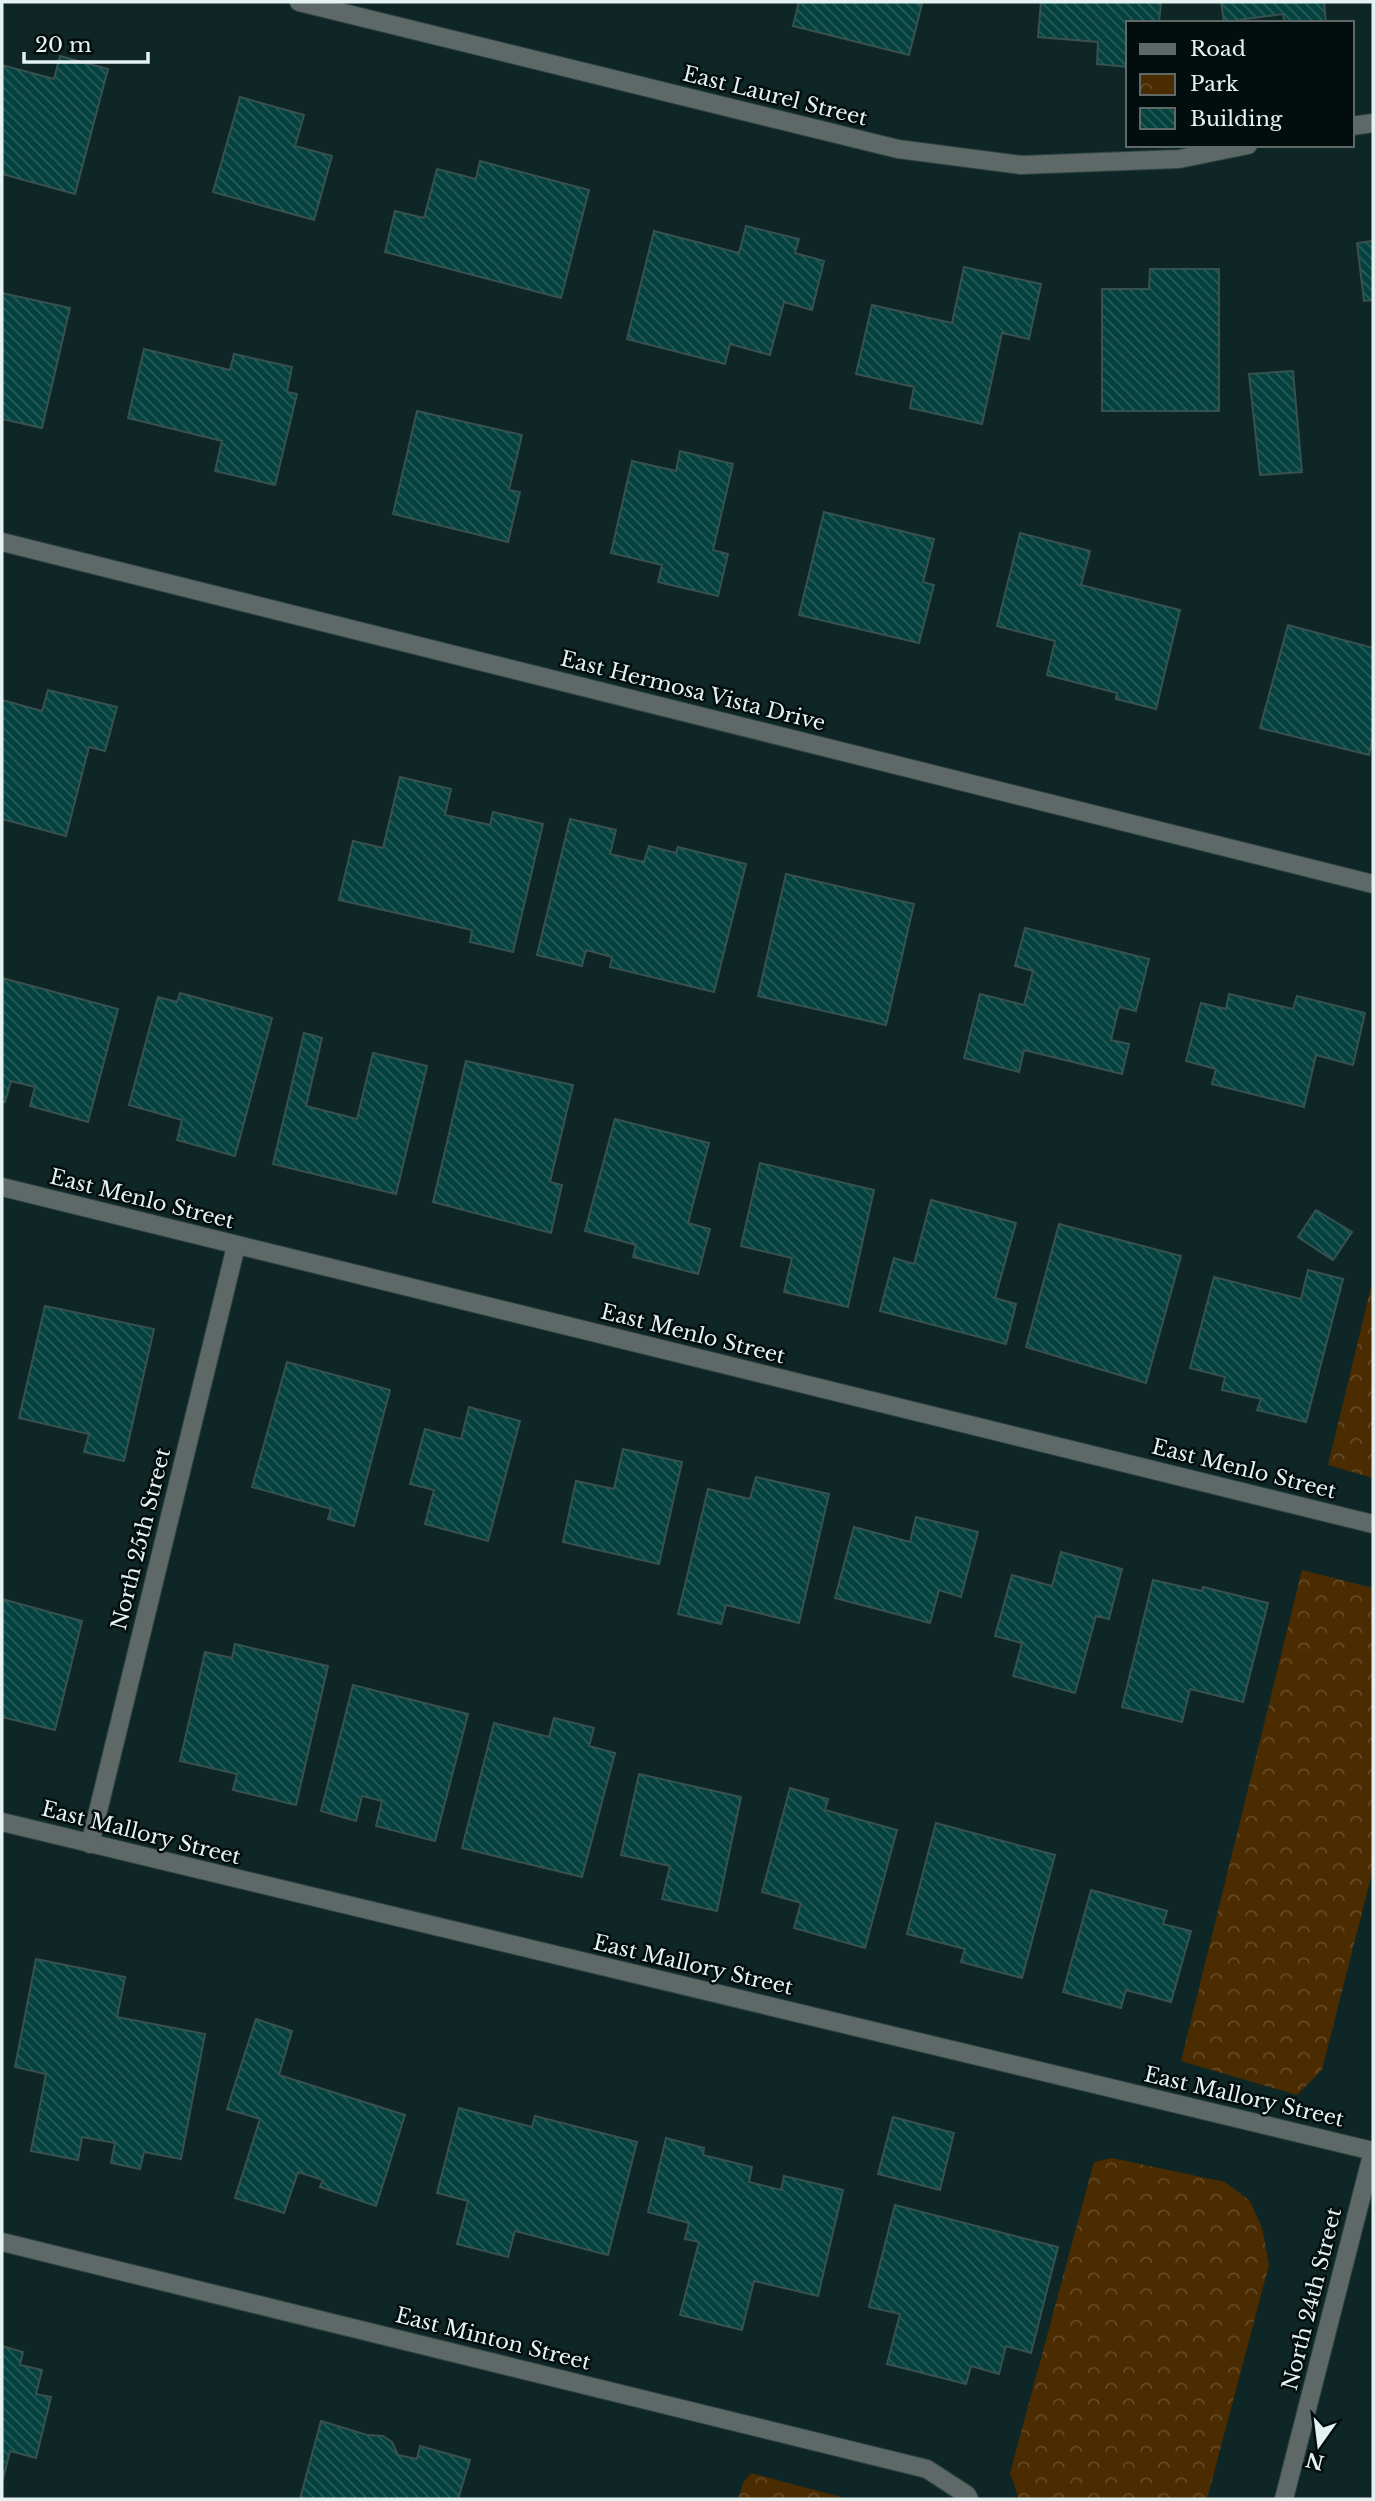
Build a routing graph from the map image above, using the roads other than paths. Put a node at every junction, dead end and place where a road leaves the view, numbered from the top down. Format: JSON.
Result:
{"nodes":[{"id":1,"x":299,"y":2,"type":"edge"},
{"id":2,"x":1373,"y":122,"type":"edge"},
{"id":3,"x":1354,"y":126,"type":"edge"},
{"id":4,"x":1238,"y":147,"type":"edge"},
{"id":5,"x":2,"y":542,"type":"edge"},
{"id":6,"x":1373,"y":884,"type":"edge"},
{"id":7,"x":2,"y":1187,"type":"edge"},
{"id":8,"x":236,"y":1246,"type":"junction"},
{"id":9,"x":1373,"y":1524,"type":"edge"},
{"id":10,"x":2,"y":1822,"type":"edge"},
{"id":11,"x":90,"y":1844,"type":"junction"},
{"id":12,"x":1373,"y":2151,"type":"edge"},
{"id":13,"x":2,"y":2242,"type":"edge"},
{"id":14,"x":968,"y":2497,"type":"edge"},
{"id":15,"x":1284,"y":2499,"type":"edge"}],
"edges":[{"from":1,"to":4,"type":"street","name":"East Laurel Street"},
{"from":2,"to":3,"type":"street"},
{"from":5,"to":6,"type":"street","name":"East Hermosa Vista Drive"},
{"from":7,"to":8,"type":"street","name":"East Menlo Street"},
{"from":8,"to":9,"type":"street","name":"East Menlo Street"},
{"from":8,"to":11,"type":"street","name":"North 25th Street"},
{"from":10,"to":11,"type":"street","name":"East Mallory Street"},
{"from":11,"to":12,"type":"street","name":"East Mallory Street"},
{"from":12,"to":15,"type":"street","name":"North 24th Street"},
{"from":13,"to":14,"type":"street","name":"East Minton Street"}]}
